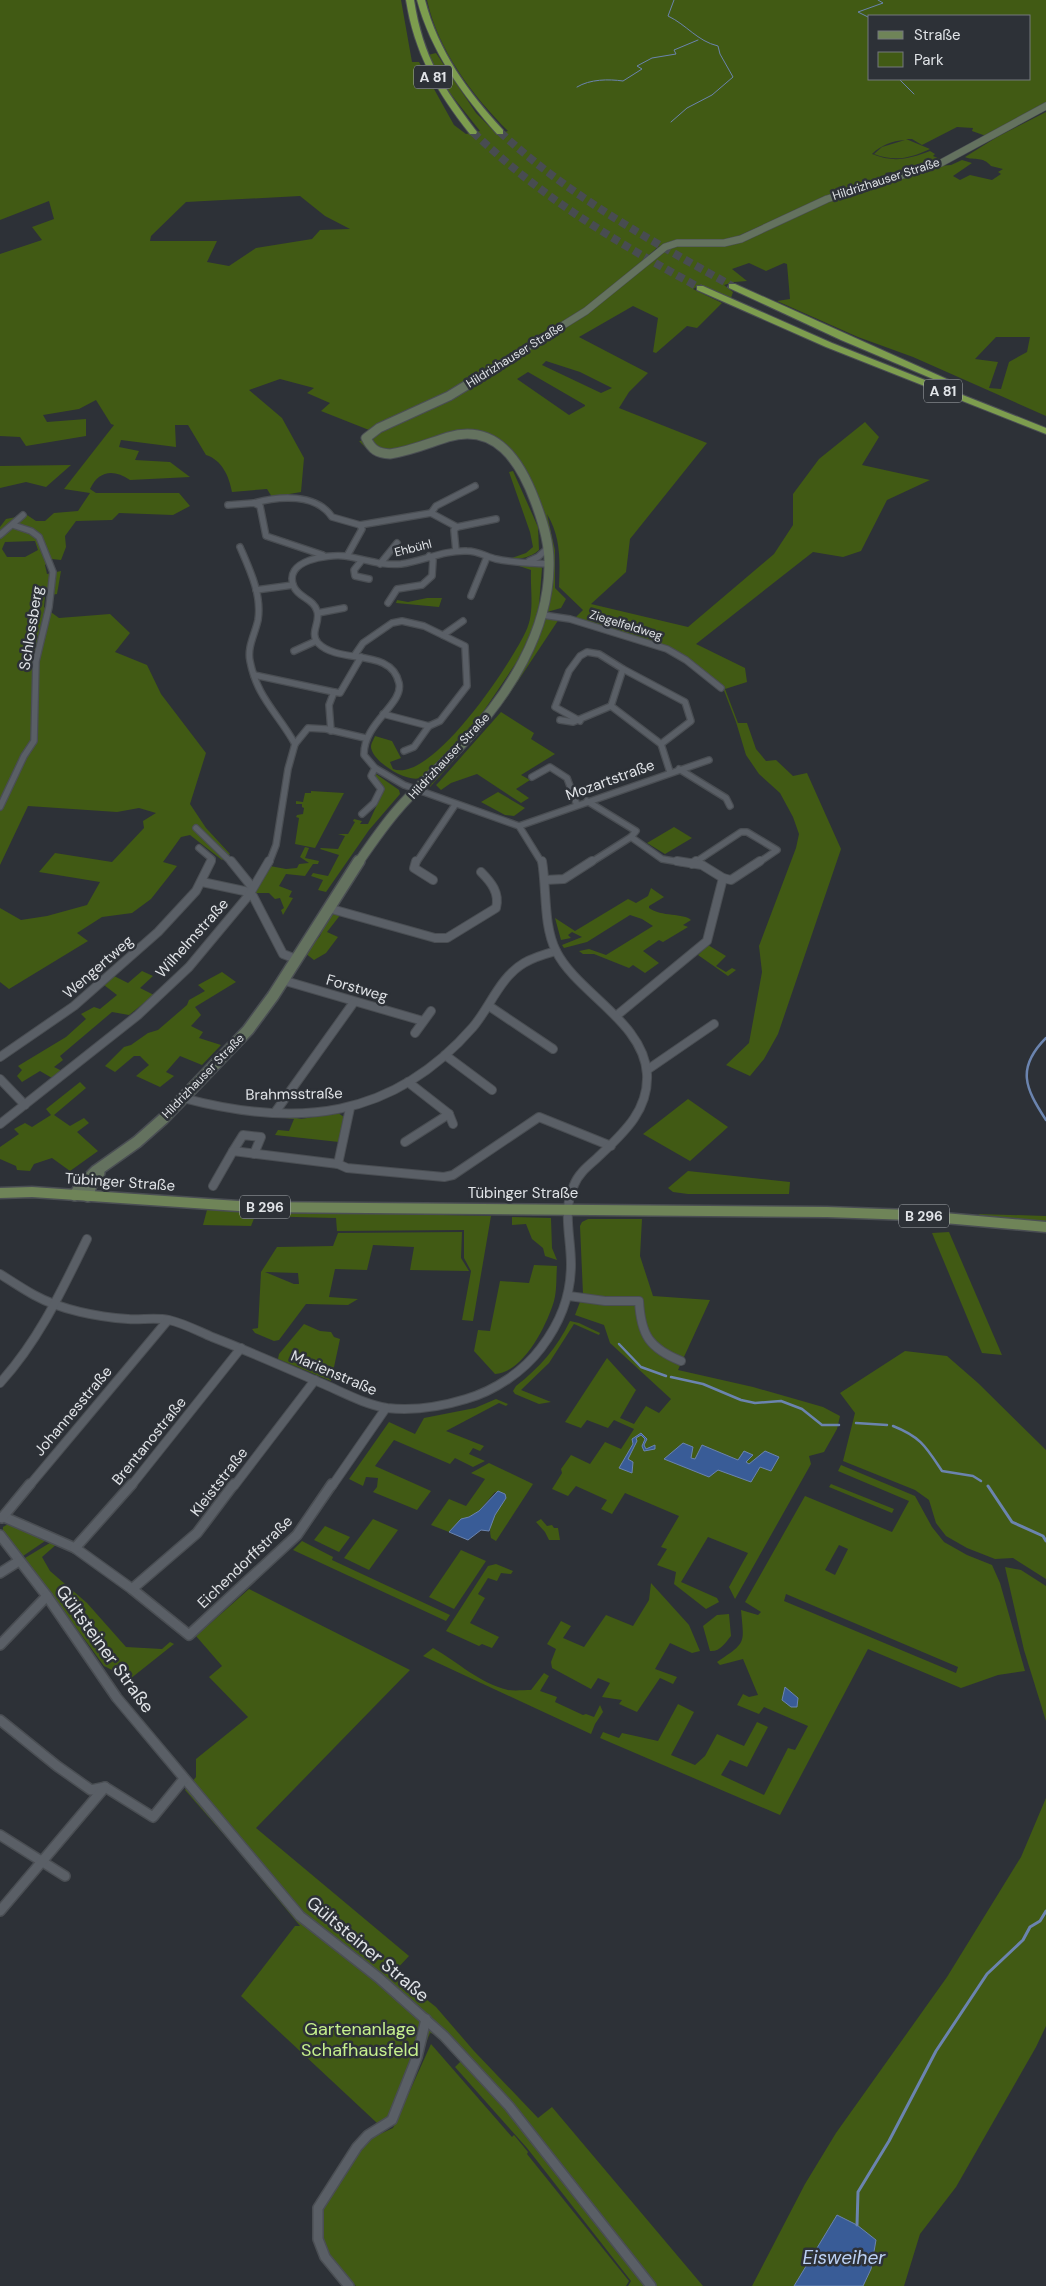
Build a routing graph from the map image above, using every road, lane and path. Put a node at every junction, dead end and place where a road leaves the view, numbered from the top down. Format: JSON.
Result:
{"nodes":[{"id":1,"x":410,"y":0,"type":"edge"},
{"id":2,"x":421,"y":0,"type":"edge"},
{"id":3,"x":1046,"y":106,"type":"edge"},
{"id":4,"x":473,"y":132,"type":"tunnel mouth"},
{"id":5,"x":500,"y":132,"type":"tunnel mouth"},
{"id":6,"x":732,"y":286,"type":"tunnel mouth"},
{"id":7,"x":700,"y":288,"type":"tunnel mouth"},
{"id":8,"x":1046,"y":423,"type":"edge"},
{"id":9,"x":1046,"y":431,"type":"edge"},
{"id":10,"x":476,"y":486,"type":"dead end"},
{"id":11,"x":254,"y":503,"type":"junction"},
{"id":12,"x":228,"y":505,"type":"dead end"},
{"id":13,"x":431,"y":513,"type":"junction"},
{"id":14,"x":22,"y":515,"type":"dead end"},
{"id":15,"x":496,"y":519,"type":"dead end"},
{"id":16,"x":13,"y":525,"type":"junction"},
{"id":17,"x":360,"y":526,"type":"junction"},
{"id":18,"x":457,"y":527,"type":"junction"},
{"id":19,"x":0,"y":535,"type":"edge"},
{"id":20,"x":396,"y":543,"type":"dead end"},
{"id":21,"x":240,"y":547,"type":"dead end"},
{"id":22,"x":548,"y":548,"type":"junction"},
{"id":23,"x":456,"y":551,"type":"junction"},
{"id":24,"x":325,"y":556,"type":"junction"},
{"id":25,"x":347,"y":556,"type":"junction"},
{"id":26,"x":429,"y":556,"type":"junction"},
{"id":27,"x":487,"y":557,"type":"junction"},
{"id":28,"x":362,"y":560,"type":"junction"},
{"id":29,"x":525,"y":563,"type":"junction"},
{"id":30,"x":380,"y":564,"type":"junction"},
{"id":31,"x":549,"y":564,"type":"junction"},
{"id":32,"x":369,"y":579,"type":"dead end"},
{"id":33,"x":293,"y":585,"type":"junction"},
{"id":34,"x":256,"y":590,"type":"junction"},
{"id":35,"x":471,"y":596,"type":"dead end"},
{"id":36,"x":388,"y":603,"type":"dead end"},
{"id":37,"x":344,"y":608,"type":"dead end"},
{"id":38,"x":318,"y":613,"type":"junction"},
{"id":39,"x":543,"y":614,"type":"junction"},
{"id":40,"x":463,"y":621,"type":"dead end"},
{"id":41,"x":443,"y":634,"type":"junction"},
{"id":42,"x":316,"y":641,"type":"junction"},
{"id":43,"x":294,"y":651,"type":"dead end"},
{"id":44,"x":354,"y":656,"type":"junction"},
{"id":45,"x":361,"y":657,"type":"junction"},
{"id":46,"x":622,"y":669,"type":"junction"},
{"id":47,"x":254,"y":675,"type":"junction"},
{"id":48,"x":721,"y":688,"type":"dead end"},
{"id":49,"x":334,"y":692,"type":"junction"},
{"id":50,"x":611,"y":706,"type":"junction"},
{"id":51,"x":383,"y":714,"type":"junction"},
{"id":52,"x":560,"y":720,"type":"dead end"},
{"id":53,"x":580,"y":721,"type":"junction"},
{"id":54,"x":429,"y":726,"type":"junction"},
{"id":55,"x":328,"y":730,"type":"junction"},
{"id":56,"x":365,"y":738,"type":"junction"},
{"id":57,"x":295,"y":744,"type":"junction"},
{"id":58,"x":661,"y":744,"type":"junction"},
{"id":59,"x":404,"y":751,"type":"dead end"},
{"id":60,"x":709,"y":760,"type":"dead end"},
{"id":61,"x":375,"y":768,"type":"junction"},
{"id":62,"x":679,"y":770,"type":"junction"},
{"id":63,"x":670,"y":772,"type":"junction"},
{"id":64,"x":532,"y":777,"type":"dead end"},
{"id":65,"x":416,"y":790,"type":"junction"},
{"id":66,"x":587,"y":801,"type":"junction"},
{"id":67,"x":577,"y":804,"type":"junction"},
{"id":68,"x":455,"y":805,"type":"junction"},
{"id":69,"x":730,"y":806,"type":"dead end"},
{"id":70,"x":0,"y":807,"type":"edge"},
{"id":71,"x":362,"y":814,"type":"dead end"},
{"id":72,"x":519,"y":826,"type":"junction"},
{"id":73,"x":196,"y":828,"type":"dead end"},
{"id":74,"x":631,"y":837,"type":"junction"},
{"id":75,"x":199,"y":848,"type":"dead end"},
{"id":76,"x":692,"y":864,"type":"junction"},
{"id":77,"x":481,"y":872,"type":"dead end"},
{"id":78,"x":723,"y":878,"type":"junction"},
{"id":79,"x":433,"y":880,"type":"dead end"},
{"id":80,"x":545,"y":880,"type":"junction"},
{"id":81,"x":202,"y":882,"type":"junction"},
{"id":82,"x":250,"y":891,"type":"junction"},
{"id":83,"x":328,"y":908,"type":"junction"},
{"id":84,"x":556,"y":951,"type":"junction"},
{"id":85,"x":296,"y":959,"type":"junction"},
{"id":86,"x":282,"y":980,"type":"junction"},
{"id":87,"x":354,"y":1002,"type":"junction"},
{"id":88,"x":489,"y":1006,"type":"junction"},
{"id":89,"x":431,"y":1011,"type":"dead end"},
{"id":90,"x":616,"y":1016,"type":"junction"},
{"id":91,"x":423,"y":1021,"type":"junction"},
{"id":92,"x":714,"y":1024,"type":"dead end"},
{"id":93,"x":415,"y":1033,"type":"dead end"},
{"id":94,"x":553,"y":1049,"type":"dead end"},
{"id":95,"x":445,"y":1055,"type":"junction"},
{"id":96,"x":0,"y":1057,"type":"edge"},
{"id":97,"x":647,"y":1070,"type":"junction"},
{"id":98,"x":0,"y":1079,"type":"edge"},
{"id":99,"x":408,"y":1082,"type":"junction"},
{"id":100,"x":492,"y":1090,"type":"dead end"},
{"id":101,"x":183,"y":1098,"type":"junction"},
{"id":102,"x":25,"y":1105,"type":"junction"},
{"id":103,"x":350,"y":1108,"type":"junction"},
{"id":104,"x":276,"y":1111,"type":"junction"},
{"id":105,"x":449,"y":1114,"type":"junction"},
{"id":106,"x":0,"y":1124,"type":"edge"},
{"id":107,"x":453,"y":1124,"type":"dead end"},
{"id":108,"x":405,"y":1142,"type":"dead end"},
{"id":109,"x":610,"y":1146,"type":"junction"},
{"id":110,"x":233,"y":1151,"type":"junction"},
{"id":111,"x":254,"y":1154,"type":"junction"},
{"id":112,"x":338,"y":1164,"type":"junction"},
{"id":113,"x":213,"y":1186,"type":"dead end"},
{"id":114,"x":0,"y":1192,"type":"edge"},
{"id":115,"x":82,"y":1195,"type":"junction"},
{"id":116,"x":567,"y":1210,"type":"junction"},
{"id":117,"x":1046,"y":1227,"type":"edge"},
{"id":118,"x":87,"y":1239,"type":"dead end"},
{"id":119,"x":0,"y":1274,"type":"edge"},
{"id":120,"x":569,"y":1296,"type":"junction"},
{"id":121,"x":56,"y":1304,"type":"junction"},
{"id":122,"x":168,"y":1320,"type":"junction"},
{"id":123,"x":240,"y":1348,"type":"junction"},
{"id":124,"x":681,"y":1361,"type":"dead end"},
{"id":125,"x":315,"y":1380,"type":"junction"},
{"id":126,"x":0,"y":1383,"type":"edge"},
{"id":127,"x":386,"y":1408,"type":"junction"},
{"id":128,"x":2,"y":1518,"type":"edge"},
{"id":129,"x":0,"y":1535,"type":"edge"},
{"id":130,"x":76,"y":1548,"type":"junction"},
{"id":131,"x":19,"y":1561,"type":"junction"},
{"id":132,"x":0,"y":1573,"type":"edge"},
{"id":133,"x":132,"y":1589,"type":"junction"},
{"id":134,"x":47,"y":1596,"type":"junction"},
{"id":135,"x":0,"y":1644,"type":"edge"},
{"id":136,"x":0,"y":1720,"type":"edge"},
{"id":137,"x":184,"y":1779,"type":"junction"},
{"id":138,"x":105,"y":1787,"type":"junction"},
{"id":139,"x":0,"y":1835,"type":"edge"},
{"id":140,"x":43,"y":1862,"type":"junction"},
{"id":141,"x":65,"y":1876,"type":"dead end"},
{"id":142,"x":0,"y":1911,"type":"edge"},
{"id":143,"x":426,"y":2019,"type":"junction"},
{"id":144,"x":349,"y":2286,"type":"edge"},
{"id":145,"x":651,"y":2286,"type":"edge"}],
"edges":[{"from":1,"to":4,"type":"highway","number":"A 81"},
{"from":2,"to":5,"type":"highway","number":"A 81"},
{"from":3,"to":22,"type":"main road","name":"Hildrizhauser Straße"},
{"from":6,"to":8,"type":"highway","number":"A 81"},
{"from":7,"to":9,"type":"highway","number":"A 81"},
{"from":10,"to":13,"type":"street"},
{"from":11,"to":12,"type":"street"},
{"from":11,"to":17,"type":"street"},
{"from":11,"to":24,"type":"street"},
{"from":13,"to":17,"type":"street"},
{"from":13,"to":18,"type":"street"},
{"from":14,"to":16,"type":"street"},
{"from":15,"to":18,"type":"street"},
{"from":16,"to":19,"type":"street"},
{"from":16,"to":70,"type":"street","name":"Schlossberg"},
{"from":17,"to":25,"type":"street"},
{"from":18,"to":23,"type":"street"},
{"from":20,"to":30,"type":"street"},
{"from":21,"to":34,"type":"street"},
{"from":22,"to":29,"type":"street"},
{"from":22,"to":31,"type":"main road","name":"Hildrizhauser Straße"},
{"from":23,"to":26,"type":"street","name":"Ehbühl"},
{"from":23,"to":27,"type":"street","name":"Ehbühl"},
{"from":24,"to":25,"type":"street","name":"Ehbühl"},
{"from":24,"to":33,"type":"street","name":"Ehbühl"},
{"from":25,"to":28,"type":"street","name":"Ehbühl"},
{"from":26,"to":30,"type":"street","name":"Ehbühl"},
{"from":26,"to":36,"type":"street"},
{"from":27,"to":29,"type":"street","name":"Ehbühl"},
{"from":27,"to":35,"type":"street"},
{"from":28,"to":30,"type":"street","name":"Ehbühl"},
{"from":28,"to":32,"type":"street"},
{"from":29,"to":31,"type":"street","name":"Ehbühl"},
{"from":31,"to":39,"type":"main road","name":"Hildrizhauser Straße"},
{"from":33,"to":34,"type":"street"},
{"from":33,"to":38,"type":"street"},
{"from":34,"to":47,"type":"street"},
{"from":37,"to":38,"type":"street"},
{"from":38,"to":42,"type":"street"},
{"from":39,"to":48,"type":"street","name":"Ziegelfeldweg"},
{"from":39,"to":65,"type":"main road","name":"Hildrizhauser Straße"},
{"from":40,"to":41,"type":"street"},
{"from":41,"to":44,"type":"street"},
{"from":41,"to":54,"type":"street"},
{"from":42,"to":43,"type":"street"},
{"from":42,"to":44,"type":"street"},
{"from":44,"to":45,"type":"street"},
{"from":45,"to":49,"type":"street"},
{"from":45,"to":51,"type":"street"},
{"from":46,"to":50,"type":"street"},
{"from":46,"to":53,"type":"street"},
{"from":46,"to":58,"type":"street"},
{"from":47,"to":49,"type":"street"},
{"from":47,"to":57,"type":"street"},
{"from":49,"to":55,"type":"street"},
{"from":50,"to":53,"type":"street"},
{"from":50,"to":58,"type":"street"},
{"from":51,"to":54,"type":"street"},
{"from":51,"to":56,"type":"street"},
{"from":52,"to":53,"type":"street"},
{"from":54,"to":59,"type":"street"},
{"from":55,"to":56,"type":"street"},
{"from":55,"to":57,"type":"street"},
{"from":56,"to":61,"type":"street"},
{"from":57,"to":82,"type":"street","name":"Wilhelmstraße"},
{"from":58,"to":63,"type":"street"},
{"from":60,"to":62,"type":"street","name":"Mozartstraße"},
{"from":61,"to":65,"type":"street"},
{"from":61,"to":71,"type":"street"},
{"from":62,"to":63,"type":"street","name":"Mozartstraße"},
{"from":62,"to":69,"type":"street"},
{"from":63,"to":66,"type":"street","name":"Mozartstraße"},
{"from":64,"to":67,"type":"street"},
{"from":65,"to":68,"type":"street"},
{"from":65,"to":83,"type":"main road","name":"Hildrizhauser Straße"},
{"from":66,"to":67,"type":"street","name":"Mozartstraße"},
{"from":66,"to":74,"type":"street"},
{"from":67,"to":72,"type":"street","name":"Mozartstraße"},
{"from":68,"to":72,"type":"street"},
{"from":68,"to":79,"type":"street"},
{"from":72,"to":80,"type":"street"},
{"from":73,"to":82,"type":"street"},
{"from":74,"to":76,"type":"street"},
{"from":74,"to":80,"type":"street"},
{"from":75,"to":81,"type":"street","name":"Wengertweg"},
{"from":76,"to":78,"type":"street"},
{"from":76,"to":78,"type":"street"},
{"from":77,"to":83,"type":"street"},
{"from":78,"to":90,"type":"street"},
{"from":80,"to":84,"type":"street"},
{"from":81,"to":82,"type":"street"},
{"from":81,"to":96,"type":"street","name":"Wengertweg"},
{"from":82,"to":85,"type":"street"},
{"from":82,"to":102,"type":"street","name":"Wilhelmstraße"},
{"from":83,"to":85,"type":"main road","name":"Hildrizhauser Straße"},
{"from":84,"to":88,"type":"street","name":"Brahmsstraße"},
{"from":84,"to":90,"type":"street"},
{"from":85,"to":86,"type":"main road","name":"Hildrizhauser Straße"},
{"from":86,"to":87,"type":"street","name":"Forstweg"},
{"from":86,"to":101,"type":"main road","name":"Hildrizhauser Straße"},
{"from":87,"to":91,"type":"street","name":"Forstweg"},
{"from":87,"to":104,"type":"street"},
{"from":88,"to":94,"type":"street"},
{"from":88,"to":95,"type":"street","name":"Brahmsstraße"},
{"from":89,"to":91,"type":"street"},
{"from":90,"to":97,"type":"street"},
{"from":91,"to":93,"type":"street"},
{"from":92,"to":97,"type":"street"},
{"from":95,"to":99,"type":"street","name":"Brahmsstraße"},
{"from":95,"to":100,"type":"street"},
{"from":97,"to":109,"type":"street","name":"Marienstraße"},
{"from":98,"to":102,"type":"street"},
{"from":99,"to":103,"type":"street","name":"Brahmsstraße"},
{"from":99,"to":105,"type":"street"},
{"from":101,"to":104,"type":"street","name":"Brahmsstraße"},
{"from":101,"to":115,"type":"main road","name":"Hildrizhauser Straße"},
{"from":102,"to":106,"type":"street","name":"Wilhelmstraße"},
{"from":103,"to":104,"type":"street","name":"Brahmsstraße"},
{"from":103,"to":112,"type":"street"},
{"from":105,"to":107,"type":"street"},
{"from":105,"to":108,"type":"street"},
{"from":109,"to":112,"type":"street"},
{"from":109,"to":116,"type":"street","name":"Marienstraße"},
{"from":110,"to":111,"type":"street"},
{"from":110,"to":111,"type":"street"},
{"from":110,"to":113,"type":"street"},
{"from":111,"to":112,"type":"street"},
{"from":114,"to":115,"type":"main road","name":"Tübinger Straße","number":"B 296"},
{"from":115,"to":116,"type":"main road","name":"Tübinger Straße","number":"B 296"},
{"from":116,"to":117,"type":"main road","name":"Tübinger Straße","number":"B 296"},
{"from":116,"to":120,"type":"street","name":"Marienstraße"},
{"from":118,"to":121,"type":"street"},
{"from":119,"to":121,"type":"street","name":"Marienstraße"},
{"from":120,"to":124,"type":"street"},
{"from":120,"to":127,"type":"street","name":"Marienstraße"},
{"from":121,"to":122,"type":"street","name":"Marienstraße"},
{"from":121,"to":126,"type":"street"},
{"from":122,"to":123,"type":"street","name":"Marienstraße"},
{"from":122,"to":128,"type":"street","name":"Johannesstraße"},
{"from":123,"to":125,"type":"street","name":"Marienstraße"},
{"from":123,"to":130,"type":"street","name":"Brentanostraße"},
{"from":125,"to":127,"type":"street","name":"Marienstraße"},
{"from":125,"to":133,"type":"street","name":"Kleiststraße"},
{"from":127,"to":133,"type":"street","name":"Eichendorffstraße"},
{"from":128,"to":130,"type":"street"},
{"from":129,"to":131,"type":"street","name":"Gültsteiner Straße"},
{"from":130,"to":133,"type":"street"},
{"from":131,"to":132,"type":"street"},
{"from":131,"to":134,"type":"street","name":"Gültsteiner Straße"},
{"from":134,"to":135,"type":"street"},
{"from":134,"to":137,"type":"street","name":"Gültsteiner Straße"},
{"from":136,"to":138,"type":"street"},
{"from":137,"to":138,"type":"street"},
{"from":137,"to":143,"type":"street","name":"Gültsteiner Straße"},
{"from":138,"to":140,"type":"street"},
{"from":139,"to":140,"type":"street"},
{"from":140,"to":141,"type":"street"},
{"from":140,"to":142,"type":"street"},
{"from":143,"to":144,"type":"street"},
{"from":143,"to":145,"type":"street","name":"Gültsteiner Straße"}]}
